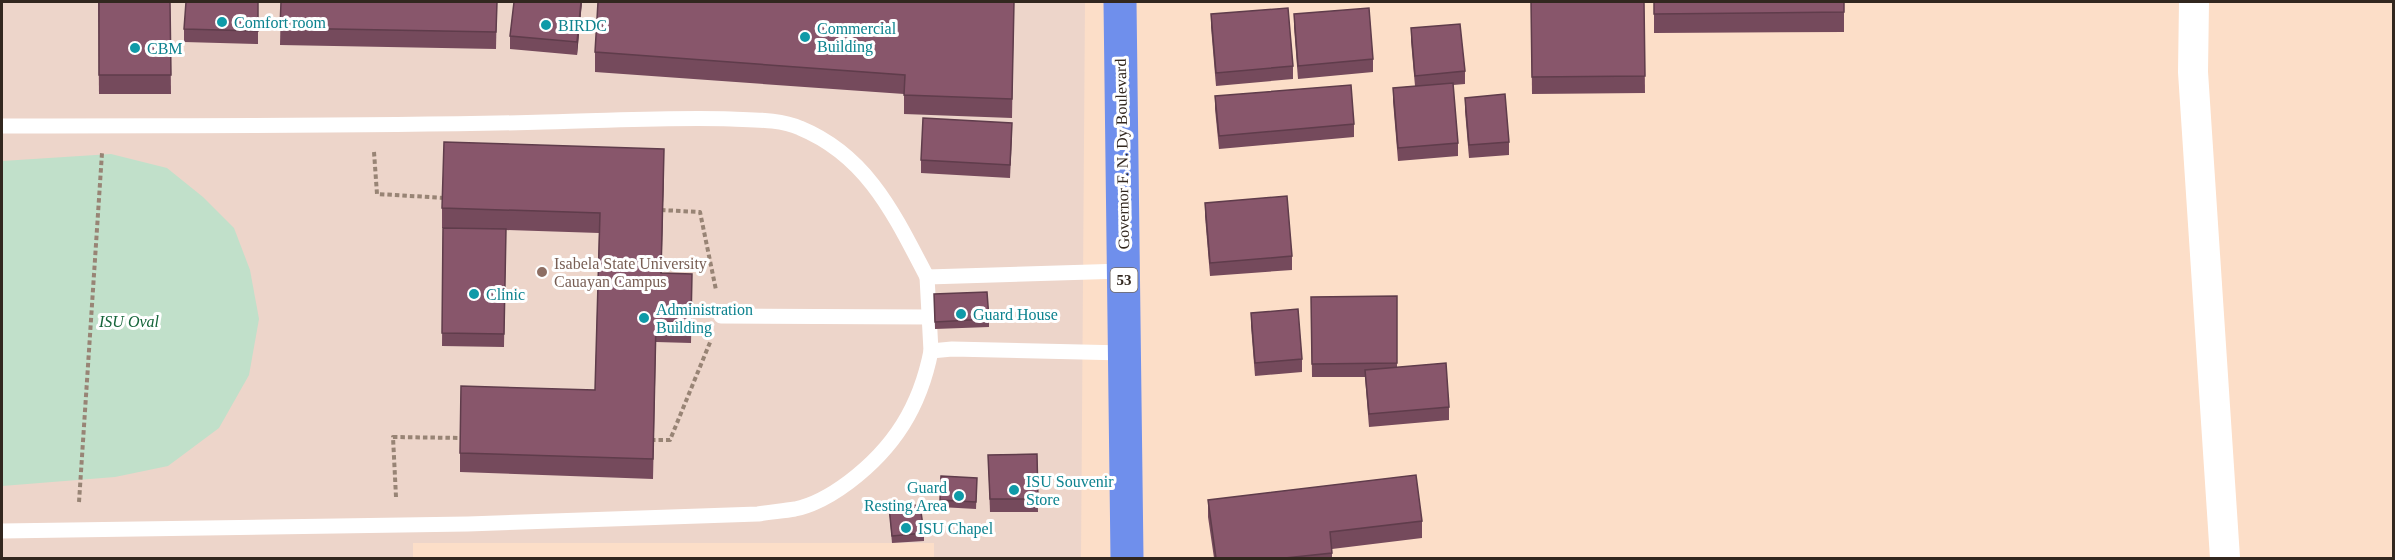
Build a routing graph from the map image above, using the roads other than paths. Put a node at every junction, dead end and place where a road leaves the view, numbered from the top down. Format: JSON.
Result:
{"nodes":[{"id":1,"x":1120,"y":2,"type":"edge"},
{"id":2,"x":2194,"y":2,"type":"edge"},
{"id":3,"x":2,"y":126,"type":"edge"},
{"id":4,"x":1124,"y":271,"type":"junction"},
{"id":5,"x":927,"y":277,"type":"junction"},
{"id":6,"x":721,"y":316,"type":"road end"},
{"id":7,"x":929,"y":317,"type":"junction"},
{"id":8,"x":931,"y":351,"type":"junction"},
{"id":9,"x":1125,"y":353,"type":"junction"},
{"id":10,"x":2,"y":531,"type":"edge"},
{"id":11,"x":1127,"y":558,"type":"edge"},
{"id":12,"x":2225,"y":558,"type":"edge"}],
"edges":[{"from":1,"to":4,"type":"highway","name":"Governor F. N. Dy Boulevard","number":"53"},
{"from":2,"to":12,"type":"street"},
{"from":3,"to":5,"type":"lane"},
{"from":4,"to":5,"type":"lane"},
{"from":4,"to":9,"type":"highway","name":"Governor F. N. Dy Boulevard","number":"53"},
{"from":5,"to":7,"type":"lane"},
{"from":6,"to":7,"type":"lane"},
{"from":7,"to":8,"type":"lane"},
{"from":8,"to":9,"type":"lane"},
{"from":8,"to":10,"type":"lane"},
{"from":9,"to":11,"type":"highway","name":"Governor F. N. Dy Boulevard","number":"53"}]}
